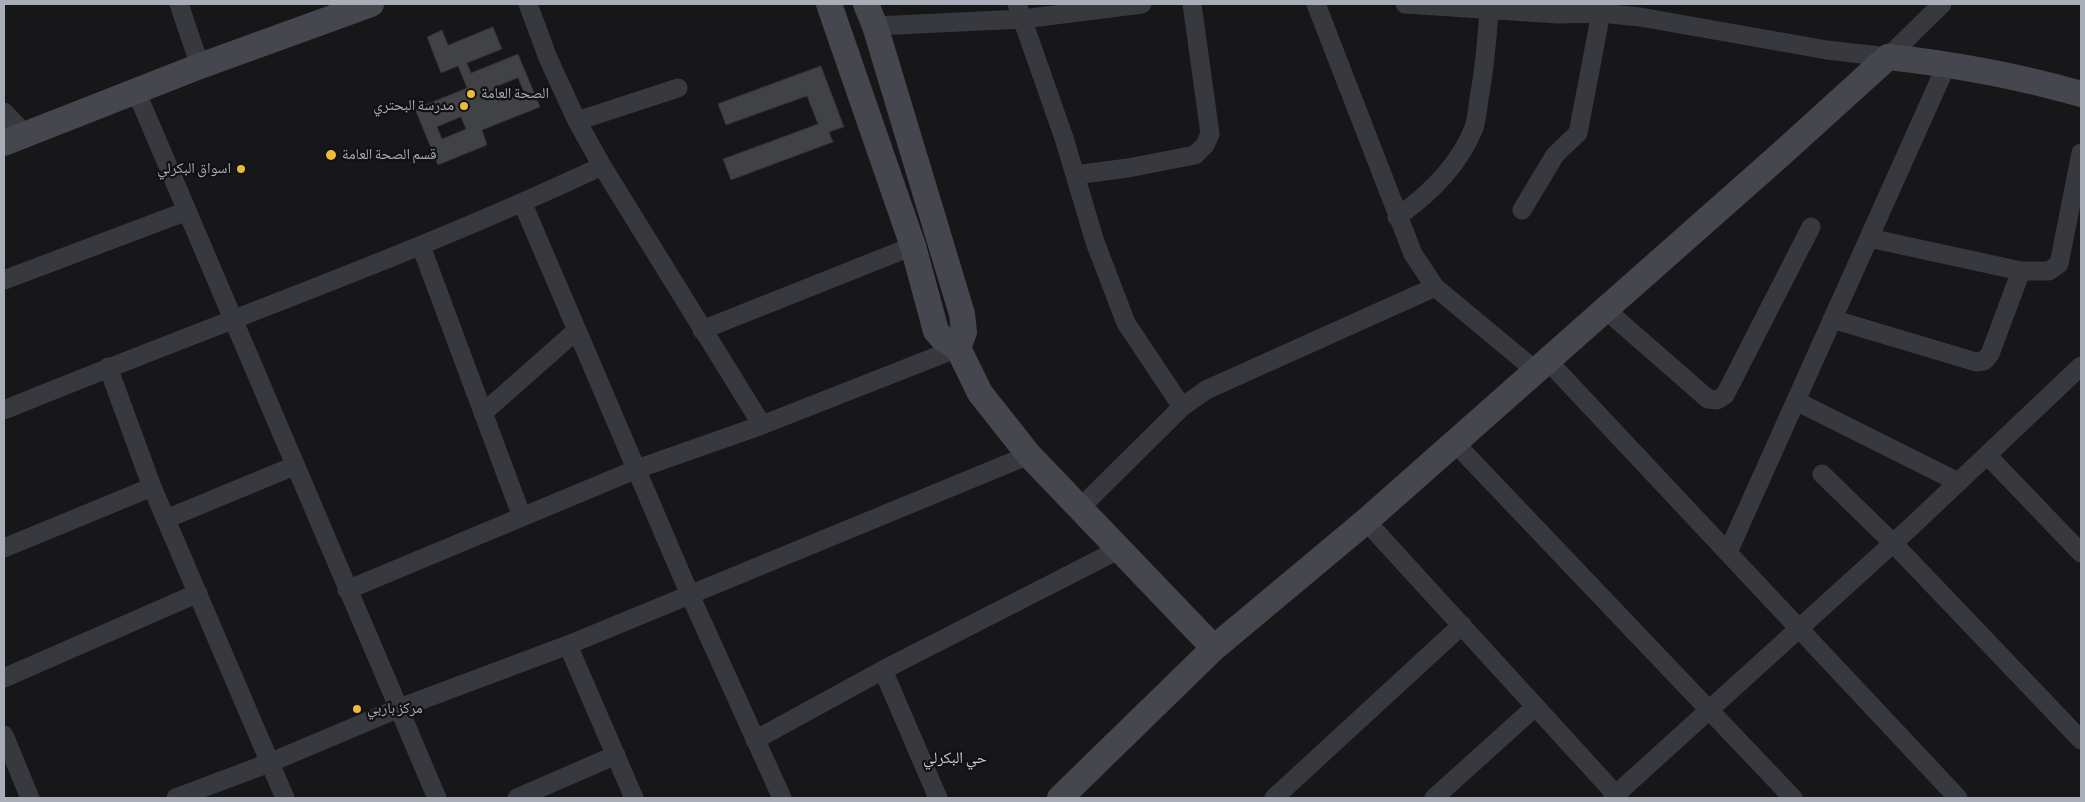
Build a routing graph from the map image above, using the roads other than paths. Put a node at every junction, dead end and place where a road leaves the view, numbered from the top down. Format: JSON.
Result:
{"nodes":[{"id":1,"x":179,"y":4,"type":"edge"},
{"id":2,"x":371,"y":4,"type":"edge"},
{"id":3,"x":528,"y":4,"type":"edge"},
{"id":4,"x":829,"y":4,"type":"edge"},
{"id":5,"x":1142,"y":4,"type":"edge"},
{"id":6,"x":1192,"y":4,"type":"edge"},
{"id":7,"x":1316,"y":4,"type":"edge"},
{"id":8,"x":1405,"y":4,"type":"edge"},
{"id":9,"x":1942,"y":4,"type":"edge"},
{"id":10,"x":1462,"y":6,"type":"edge"},
{"id":11,"x":1563,"y":9,"type":"edge"},
{"id":12,"x":336,"y":10,"type":"edge"},
{"id":13,"x":1489,"y":10,"type":"junction"},
{"id":14,"x":1020,"y":11,"type":"edge"},
{"id":15,"x":1601,"y":13,"type":"junction"},
{"id":16,"x":870,"y":15,"type":"edge"},
{"id":17,"x":1888,"y":57,"type":"junction"},
{"id":18,"x":1948,"y":64,"type":"junction"},
{"id":19,"x":200,"y":66,"type":"junction"},
{"id":20,"x":678,"y":88,"type":"dead end"},
{"id":21,"x":136,"y":91,"type":"junction"},
{"id":22,"x":2081,"y":94,"type":"edge"},
{"id":23,"x":4,"y":112,"type":"edge"},
{"id":24,"x":577,"y":120,"type":"junction"},
{"id":25,"x":14,"y":139,"type":"edge"},
{"id":26,"x":2081,"y":153,"type":"edge"},
{"id":27,"x":602,"y":166,"type":"junction"},
{"id":28,"x":1075,"y":175,"type":"junction"},
{"id":29,"x":523,"y":204,"type":"junction"},
{"id":30,"x":1522,"y":210,"type":"dead end"},
{"id":31,"x":187,"y":211,"type":"junction"},
{"id":32,"x":1397,"y":216,"type":"junction"},
{"id":33,"x":1810,"y":228,"type":"dead end"},
{"id":34,"x":1869,"y":238,"type":"junction"},
{"id":35,"x":421,"y":246,"type":"junction"},
{"id":36,"x":913,"y":246,"type":"junction"},
{"id":37,"x":2021,"y":271,"type":"junction"},
{"id":38,"x":4,"y":280,"type":"edge"},
{"id":39,"x":1435,"y":287,"type":"junction"},
{"id":40,"x":1606,"y":310,"type":"junction"},
{"id":41,"x":1832,"y":319,"type":"junction"},
{"id":42,"x":233,"y":320,"type":"junction"},
{"id":43,"x":577,"y":330,"type":"junction"},
{"id":44,"x":702,"y":330,"type":"junction"},
{"id":45,"x":958,"y":348,"type":"junction"},
{"id":46,"x":1542,"y":366,"type":"junction"},
{"id":47,"x":108,"y":367,"type":"junction"},
{"id":48,"x":2079,"y":373,"type":"edge"},
{"id":49,"x":1796,"y":401,"type":"junction"},
{"id":50,"x":1182,"y":406,"type":"junction"},
{"id":51,"x":4,"y":410,"type":"edge"},
{"id":52,"x":483,"y":413,"type":"junction"},
{"id":53,"x":762,"y":425,"type":"junction"},
{"id":54,"x":1454,"y":442,"type":"junction"},
{"id":55,"x":1029,"y":455,"type":"junction"},
{"id":56,"x":1986,"y":455,"type":"junction"},
{"id":57,"x":294,"y":466,"type":"junction"},
{"id":58,"x":636,"y":469,"type":"junction"},
{"id":59,"x":1822,"y":474,"type":"dead end"},
{"id":60,"x":1958,"y":482,"type":"junction"},
{"id":61,"x":152,"y":487,"type":"junction"},
{"id":62,"x":1080,"y":507,"type":"junction"},
{"id":63,"x":522,"y":517,"type":"junction"},
{"id":64,"x":166,"y":519,"type":"junction"},
{"id":65,"x":1366,"y":520,"type":"junction"},
{"id":66,"x":1893,"y":543,"type":"junction"},
{"id":67,"x":4,"y":548,"type":"edge"},
{"id":68,"x":1118,"y":550,"type":"junction"},
{"id":69,"x":1728,"y":552,"type":"junction"},
{"id":70,"x":2081,"y":553,"type":"edge"},
{"id":71,"x":347,"y":590,"type":"junction"},
{"id":72,"x":198,"y":593,"type":"junction"},
{"id":73,"x":690,"y":596,"type":"junction"},
{"id":74,"x":1462,"y":625,"type":"junction"},
{"id":75,"x":1799,"y":628,"type":"junction"},
{"id":76,"x":568,"y":645,"type":"junction"},
{"id":77,"x":1214,"y":648,"type":"junction"},
{"id":78,"x":884,"y":670,"type":"junction"},
{"id":79,"x":4,"y":678,"type":"edge"},
{"id":80,"x":1536,"y":707,"type":"junction"},
{"id":81,"x":397,"y":709,"type":"junction"},
{"id":82,"x":1708,"y":709,"type":"junction"},
{"id":83,"x":4,"y":735,"type":"edge"},
{"id":84,"x":755,"y":740,"type":"junction"},
{"id":85,"x":2081,"y":740,"type":"edge"},
{"id":86,"x":616,"y":755,"type":"junction"},
{"id":87,"x":269,"y":763,"type":"junction"},
{"id":88,"x":1615,"y":797,"type":"edge"},
{"id":89,"x":30,"y":798,"type":"edge"},
{"id":90,"x":176,"y":798,"type":"edge"},
{"id":91,"x":285,"y":798,"type":"edge"},
{"id":92,"x":436,"y":798,"type":"edge"},
{"id":93,"x":517,"y":798,"type":"edge"},
{"id":94,"x":634,"y":798,"type":"edge"},
{"id":95,"x":782,"y":798,"type":"edge"},
{"id":96,"x":938,"y":798,"type":"edge"},
{"id":97,"x":1060,"y":798,"type":"edge"},
{"id":98,"x":1274,"y":798,"type":"edge"},
{"id":99,"x":1434,"y":798,"type":"edge"},
{"id":100,"x":1793,"y":798,"type":"edge"},
{"id":101,"x":1958,"y":798,"type":"edge"}],
"edges":[{"from":1,"to":19,"type":"street"},
{"from":2,"to":12,"type":"street"},
{"from":3,"to":24,"type":"street"},
{"from":4,"to":36,"type":"street"},
{"from":5,"to":14,"type":"street"},
{"from":6,"to":28,"type":"street"},
{"from":7,"to":32,"type":"street"},
{"from":8,"to":10,"type":"street"},
{"from":9,"to":17,"type":"street"},
{"from":10,"to":13,"type":"street"},
{"from":11,"to":13,"type":"street"},
{"from":11,"to":15,"type":"street"},
{"from":12,"to":19,"type":"street"},
{"from":13,"to":32,"type":"street"},
{"from":14,"to":16,"type":"street"},
{"from":14,"to":28,"type":"street"},
{"from":15,"to":17,"type":"street"},
{"from":15,"to":30,"type":"street"},
{"from":16,"to":45,"type":"street"},
{"from":17,"to":18,"type":"street"},
{"from":17,"to":40,"type":"street"},
{"from":18,"to":22,"type":"street"},
{"from":18,"to":34,"type":"street"},
{"from":19,"to":21,"type":"street"},
{"from":20,"to":24,"type":"street"},
{"from":21,"to":25,"type":"street"},
{"from":21,"to":31,"type":"street"},
{"from":23,"to":25,"type":"street"},
{"from":24,"to":27,"type":"street"},
{"from":26,"to":37,"type":"street"},
{"from":27,"to":29,"type":"street"},
{"from":27,"to":44,"type":"street"},
{"from":28,"to":50,"type":"street"},
{"from":29,"to":35,"type":"street"},
{"from":29,"to":43,"type":"street"},
{"from":31,"to":38,"type":"street"},
{"from":31,"to":42,"type":"street"},
{"from":32,"to":39,"type":"street"},
{"from":33,"to":40,"type":"street"},
{"from":34,"to":37,"type":"street"},
{"from":34,"to":41,"type":"street"},
{"from":35,"to":42,"type":"street"},
{"from":35,"to":52,"type":"street"},
{"from":36,"to":44,"type":"street"},
{"from":36,"to":45,"type":"street"},
{"from":37,"to":41,"type":"street"},
{"from":39,"to":46,"type":"street"},
{"from":39,"to":50,"type":"street"},
{"from":40,"to":46,"type":"street"},
{"from":41,"to":49,"type":"street"},
{"from":42,"to":47,"type":"street"},
{"from":42,"to":57,"type":"street"},
{"from":43,"to":52,"type":"street"},
{"from":43,"to":58,"type":"street"},
{"from":44,"to":53,"type":"street"},
{"from":45,"to":53,"type":"street"},
{"from":45,"to":55,"type":"street"},
{"from":46,"to":54,"type":"street"},
{"from":46,"to":69,"type":"street"},
{"from":47,"to":51,"type":"street"},
{"from":47,"to":61,"type":"street"},
{"from":48,"to":56,"type":"street"},
{"from":49,"to":60,"type":"street"},
{"from":49,"to":69,"type":"street"},
{"from":50,"to":62,"type":"street"},
{"from":52,"to":63,"type":"street"},
{"from":53,"to":58,"type":"street"},
{"from":54,"to":65,"type":"street"},
{"from":54,"to":82,"type":"street"},
{"from":55,"to":62,"type":"street"},
{"from":55,"to":73,"type":"street"},
{"from":56,"to":60,"type":"street"},
{"from":56,"to":70,"type":"street"},
{"from":57,"to":64,"type":"street"},
{"from":57,"to":71,"type":"street"},
{"from":58,"to":63,"type":"street"},
{"from":58,"to":73,"type":"street"},
{"from":59,"to":66,"type":"street"},
{"from":60,"to":66,"type":"street"},
{"from":61,"to":64,"type":"street"},
{"from":61,"to":67,"type":"street"},
{"from":62,"to":68,"type":"street"},
{"from":63,"to":71,"type":"street"},
{"from":64,"to":72,"type":"street"},
{"from":65,"to":74,"type":"street"},
{"from":65,"to":77,"type":"street"},
{"from":66,"to":75,"type":"street"},
{"from":66,"to":85,"type":"street"},
{"from":68,"to":77,"type":"street"},
{"from":68,"to":78,"type":"street"},
{"from":69,"to":75,"type":"street"},
{"from":71,"to":81,"type":"street"},
{"from":72,"to":79,"type":"street"},
{"from":72,"to":87,"type":"street"},
{"from":73,"to":76,"type":"street"},
{"from":73,"to":84,"type":"street"},
{"from":74,"to":80,"type":"street"},
{"from":74,"to":98,"type":"street"},
{"from":75,"to":82,"type":"street"},
{"from":75,"to":101,"type":"street"},
{"from":76,"to":81,"type":"street"},
{"from":76,"to":86,"type":"street"},
{"from":77,"to":97,"type":"street"},
{"from":78,"to":84,"type":"street"},
{"from":78,"to":96,"type":"street"},
{"from":80,"to":88,"type":"street"},
{"from":80,"to":99,"type":"street"},
{"from":81,"to":87,"type":"street"},
{"from":81,"to":92,"type":"street"},
{"from":82,"to":88,"type":"street"},
{"from":82,"to":100,"type":"street"},
{"from":83,"to":89,"type":"street"},
{"from":84,"to":95,"type":"street"},
{"from":86,"to":93,"type":"street"},
{"from":86,"to":94,"type":"street"},
{"from":87,"to":90,"type":"street"},
{"from":87,"to":91,"type":"street"}]}
